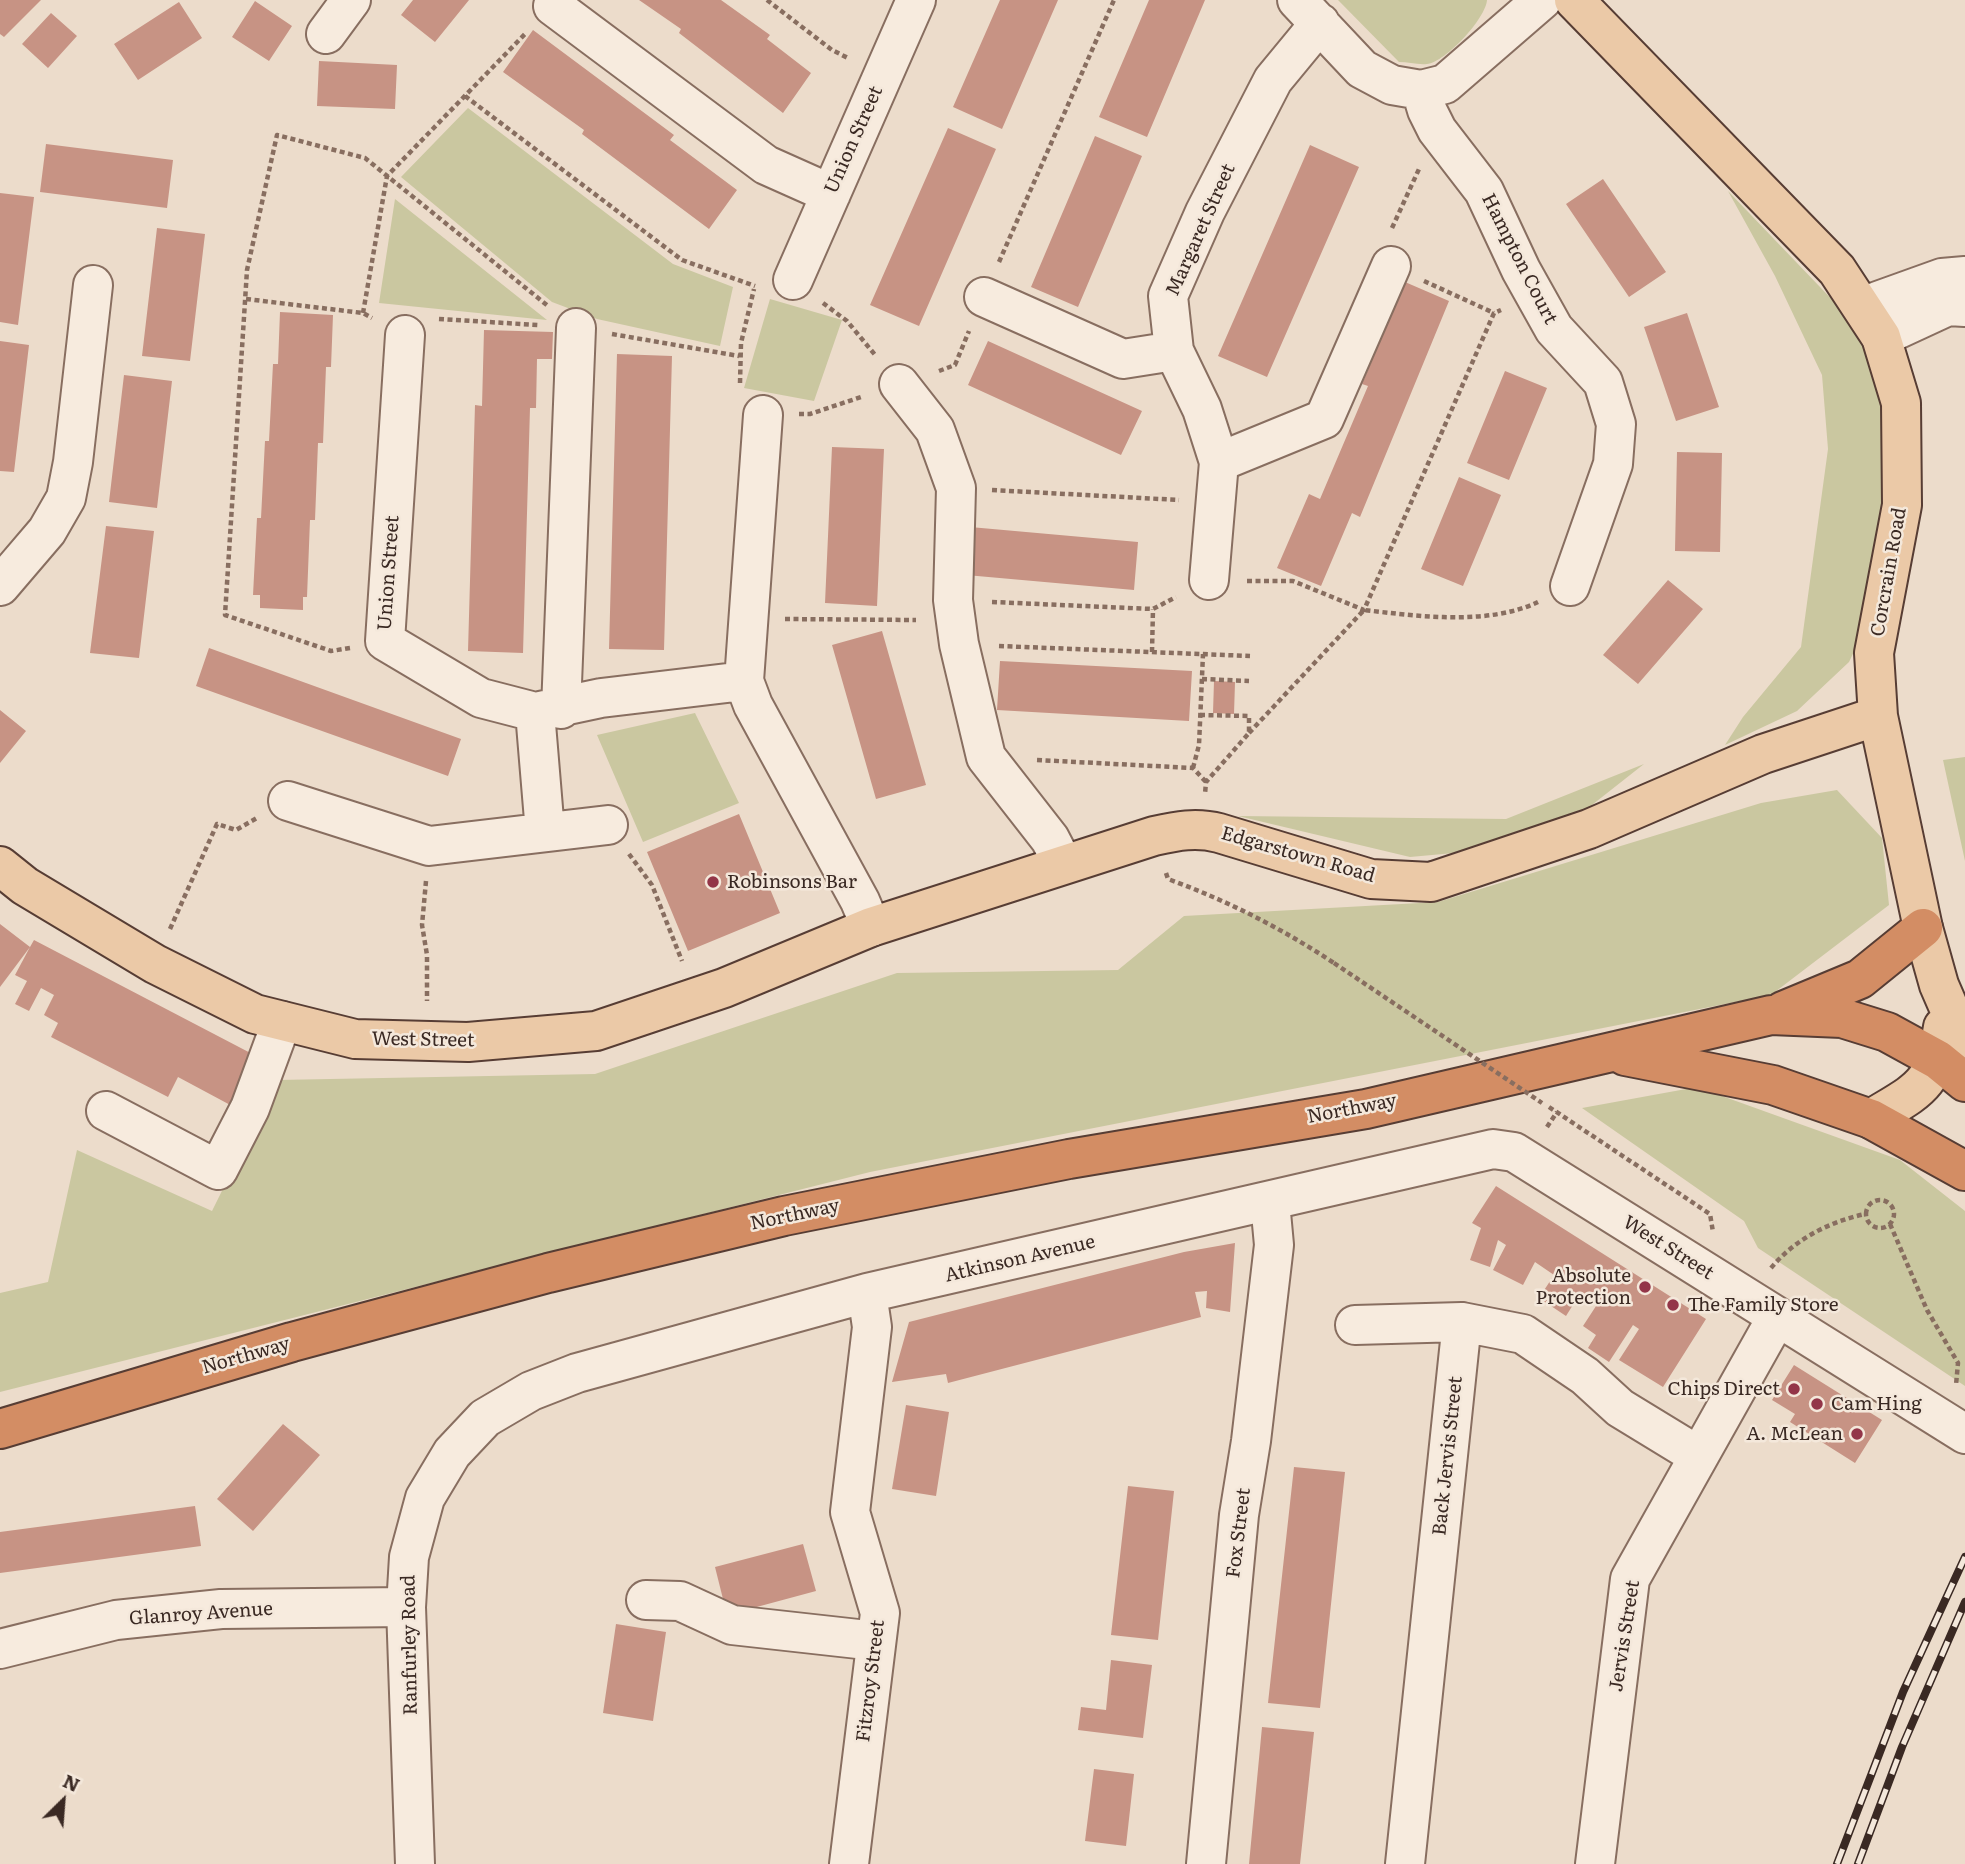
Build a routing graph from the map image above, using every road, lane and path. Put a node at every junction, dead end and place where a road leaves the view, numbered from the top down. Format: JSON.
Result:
{"nodes":[{"id":1,"x":351,"y":0,"type":"edge"},
{"id":2,"x":767,"y":0,"type":"edge"},
{"id":3,"x":916,"y":0,"type":"edge"},
{"id":4,"x":1114,"y":0,"type":"edge"},
{"id":5,"x":1542,"y":0,"type":"edge"},
{"id":6,"x":1574,"y":0,"type":"edge"},
{"id":7,"x":553,"y":6,"type":"joint"},
{"id":8,"x":1309,"y":12,"type":"edge"},
{"id":9,"x":326,"y":34,"type":"dead end"},
{"id":10,"x":883,"y":76,"type":"junction"},
{"id":11,"x":1422,"y":90,"type":"junction"},
{"id":12,"x":465,"y":96,"type":"junction"},
{"id":13,"x":1437,"y":130,"type":"junction"},
{"id":14,"x":387,"y":176,"type":"junction"},
{"id":15,"x":831,"y":194,"type":"junction"},
{"id":16,"x":1391,"y":266,"type":"junction"},
{"id":17,"x":1965,"y":276,"type":"edge"},
{"id":18,"x":793,"y":280,"type":"junction"},
{"id":19,"x":93,"y":285,"type":"dead end"},
{"id":20,"x":755,"y":286,"type":"junction"},
{"id":21,"x":1533,"y":292,"type":"junction"},
{"id":22,"x":984,"y":297,"type":"junction"},
{"id":23,"x":246,"y":299,"type":"junction"},
{"id":24,"x":1965,"y":307,"type":"edge"},
{"id":25,"x":363,"y":313,"type":"junction"},
{"id":26,"x":1494,"y":313,"type":"junction"},
{"id":27,"x":1872,"y":322,"type":"junction"},
{"id":28,"x":576,"y":328,"type":"joint"},
{"id":29,"x":405,"y":335,"type":"joint"},
{"id":30,"x":1174,"y":351,"type":"junction"},
{"id":31,"x":899,"y":384,"type":"junction"},
{"id":32,"x":763,"y":415,"type":"junction"},
{"id":33,"x":1219,"y":462,"type":"junction"},
{"id":34,"x":956,"y":488,"type":"junction"},
{"id":35,"x":1214,"y":501,"type":"junction"},
{"id":36,"x":7,"y":564,"type":"edge"},
{"id":37,"x":1209,"y":580,"type":"junction"},
{"id":38,"x":1570,"y":586,"type":"joint"},
{"id":39,"x":1153,"y":609,"type":"junction"},
{"id":40,"x":1364,"y":610,"type":"junction"},
{"id":41,"x":747,"y":619,"type":"junction"},
{"id":42,"x":956,"y":622,"type":"junction"},
{"id":43,"x":385,"y":641,"type":"junction"},
{"id":44,"x":1152,"y":652,"type":"junction"},
{"id":45,"x":1203,"y":654,"type":"junction"},
{"id":46,"x":1250,"y":656,"type":"dead end"},
{"id":47,"x":1202,"y":680,"type":"junction"},
{"id":48,"x":744,"y":681,"type":"junction"},
{"id":49,"x":1250,"y":681,"type":"dead end"},
{"id":50,"x":548,"y":710,"type":"junction"},
{"id":51,"x":1200,"y":715,"type":"junction"},
{"id":52,"x":1878,"y":716,"type":"junction"},
{"id":53,"x":1249,"y":733,"type":"junction"},
{"id":54,"x":988,"y":762,"type":"junction"},
{"id":55,"x":1193,"y":768,"type":"junction"},
{"id":56,"x":1206,"y":782,"type":"junction"},
{"id":57,"x":1204,"y":798,"type":"dead end"},
{"id":58,"x":288,"y":800,"type":"joint"},
{"id":59,"x":608,"y":825,"type":"joint"},
{"id":60,"x":545,"y":832,"type":"junction"},
{"id":61,"x":1154,"y":835,"type":"junction"},
{"id":62,"x":429,"y":846,"type":"junction"},
{"id":63,"x":1063,"y":864,"type":"junction"},
{"id":64,"x":0,"y":866,"type":"edge"},
{"id":65,"x":871,"y":927,"type":"junction"},
{"id":66,"x":1923,"y":928,"type":"junction"},
{"id":67,"x":155,"y":964,"type":"junction"},
{"id":68,"x":696,"y":998,"type":"junction"},
{"id":69,"x":1771,"y":1015,"type":"junction"},
{"id":70,"x":282,"y":1021,"type":"junction"},
{"id":71,"x":423,"y":1041,"type":"junction"},
{"id":72,"x":1602,"y":1053,"type":"junction"},
{"id":73,"x":1956,"y":1062,"type":"edge"},
{"id":74,"x":106,"y":1111,"type":"dead end"},
{"id":75,"x":1556,"y":1112,"type":"junction"},
{"id":76,"x":1871,"y":1119,"type":"junction"},
{"id":77,"x":1547,"y":1128,"type":"dead end"},
{"id":78,"x":1514,"y":1152,"type":"joint"},
{"id":79,"x":1965,"y":1171,"type":"edge"},
{"id":80,"x":1270,"y":1202,"type":"junction"},
{"id":81,"x":1865,"y":1214,"type":"junction"},
{"id":82,"x":1890,"y":1224,"type":"junction"},
{"id":83,"x":867,"y":1293,"type":"junction"},
{"id":84,"x":1747,"y":1298,"type":"junction"},
{"id":85,"x":1462,"y":1322,"type":"junction"},
{"id":86,"x":1355,"y":1325,"type":"dead end"},
{"id":87,"x":531,"y":1391,"type":"joint"},
{"id":88,"x":0,"y":1429,"type":"edge"},
{"id":89,"x":1959,"y":1431,"type":"edge"},
{"id":90,"x":1697,"y":1455,"type":"junction"},
{"id":91,"x":646,"y":1600,"type":"dead end"},
{"id":92,"x":406,"y":1606,"type":"junction"},
{"id":93,"x":876,"y":1641,"type":"junction"},
{"id":94,"x":0,"y":1649,"type":"edge"},
{"id":95,"x":415,"y":1864,"type":"edge"},
{"id":96,"x":849,"y":1864,"type":"edge"},
{"id":97,"x":1206,"y":1864,"type":"edge"},
{"id":98,"x":1405,"y":1864,"type":"edge"},
{"id":99,"x":1595,"y":1864,"type":"edge"}],
"edges":[{"from":1,"to":9,"type":"street"},
{"from":2,"to":10,"type":"path"},
{"from":3,"to":10,"type":"street","name":"Union Street"},
{"from":4,"to":22,"type":"path"},
{"from":5,"to":11,"type":"street"},
{"from":6,"to":27,"type":"main road","name":"Corcrain Road"},
{"from":7,"to":12,"type":"path"},
{"from":7,"to":15,"type":"street"},
{"from":8,"to":11,"type":"street"},
{"from":8,"to":30,"type":"street","name":"Margaret Street"},
{"from":10,"to":15,"type":"street","name":"Union Street"},
{"from":11,"to":13,"type":"street","name":"Hampton Court"},
{"from":12,"to":14,"type":"path"},
{"from":12,"to":20,"type":"path"},
{"from":13,"to":16,"type":"path"},
{"from":13,"to":21,"type":"street","name":"Hampton Court"},
{"from":14,"to":23,"type":"path"},
{"from":14,"to":25,"type":"path"},
{"from":14,"to":28,"type":"path"},
{"from":15,"to":18,"type":"street","name":"Union Street"},
{"from":16,"to":26,"type":"path"},
{"from":16,"to":33,"type":"street"},
{"from":17,"to":27,"type":"street"},
{"from":18,"to":20,"type":"path"},
{"from":18,"to":31,"type":"path"},
{"from":19,"to":36,"type":"street"},
{"from":20,"to":32,"type":"path"},
{"from":21,"to":26,"type":"path"},
{"from":21,"to":38,"type":"street","name":"Hampton Court"},
{"from":22,"to":30,"type":"street"},
{"from":22,"to":31,"type":"path"},
{"from":23,"to":25,"type":"path"},
{"from":23,"to":43,"type":"path"},
{"from":24,"to":27,"type":"street"},
{"from":25,"to":29,"type":"path"},
{"from":26,"to":40,"type":"path"},
{"from":27,"to":52,"type":"main road","name":"Corcrain Road"},
{"from":28,"to":50,"type":"street"},
{"from":29,"to":43,"type":"street","name":"Union Street"},
{"from":30,"to":33,"type":"street","name":"Margaret Street"},
{"from":31,"to":32,"type":"path"},
{"from":31,"to":34,"type":"street"},
{"from":32,"to":41,"type":"street"},
{"from":33,"to":35,"type":"street","name":"Margaret Street"},
{"from":34,"to":35,"type":"path"},
{"from":34,"to":42,"type":"street"},
{"from":35,"to":37,"type":"street","name":"Margaret Street"},
{"from":37,"to":39,"type":"path"},
{"from":37,"to":40,"type":"path"},
{"from":38,"to":40,"type":"path"},
{"from":39,"to":42,"type":"path"},
{"from":39,"to":44,"type":"path"},
{"from":40,"to":53,"type":"path"},
{"from":41,"to":42,"type":"path"},
{"from":41,"to":48,"type":"street"},
{"from":42,"to":44,"type":"path"},
{"from":42,"to":54,"type":"street"},
{"from":43,"to":50,"type":"street","name":"Union Street"},
{"from":44,"to":45,"type":"path"},
{"from":45,"to":46,"type":"path"},
{"from":45,"to":47,"type":"path"},
{"from":47,"to":49,"type":"path"},
{"from":47,"to":51,"type":"path"},
{"from":48,"to":50,"type":"street","name":"Union Street"},
{"from":48,"to":65,"type":"street"},
{"from":50,"to":60,"type":"street"},
{"from":51,"to":53,"type":"path"},
{"from":51,"to":55,"type":"path"},
{"from":52,"to":61,"type":"main road","name":"Edgarstown Road"},
{"from":52,"to":66,"type":"main road","name":"Corcrain Road"},
{"from":53,"to":56,"type":"path"},
{"from":54,"to":55,"type":"path"},
{"from":54,"to":63,"type":"street"},
{"from":55,"to":56,"type":"path"},
{"from":56,"to":57,"type":"path"},
{"from":58,"to":62,"type":"street"},
{"from":58,"to":67,"type":"path"},
{"from":59,"to":60,"type":"street"},
{"from":59,"to":68,"type":"path"},
{"from":60,"to":62,"type":"street"},
{"from":61,"to":63,"type":"main road","name":"Edgarstown Road"},
{"from":61,"to":75,"type":"path","bridge":true},
{"from":62,"to":71,"type":"path"},
{"from":63,"to":65,"type":"main road","name":"Edgarstown Road"},
{"from":64,"to":67,"type":"main road","name":"West Street"},
{"from":65,"to":68,"type":"main road","name":"West Street"},
{"from":66,"to":69,"type":"highway"},
{"from":66,"to":73,"type":"main road","name":"Corcrain Road"},
{"from":67,"to":70,"type":"main road","name":"West Street"},
{"from":68,"to":71,"type":"main road","name":"West Street"},
{"from":69,"to":72,"type":"highway","name":"Northway"},
{"from":69,"to":73,"type":"highway","name":"Northway"},
{"from":70,"to":71,"type":"main road","name":"West Street"},
{"from":70,"to":74,"type":"street"},
{"from":72,"to":76,"type":"highway","name":"Northway"},
{"from":72,"to":88,"type":"highway","name":"Northway"},
{"from":73,"to":76,"type":"main road"},
{"from":75,"to":77,"type":"path"},
{"from":75,"to":84,"type":"path"},
{"from":76,"to":79,"type":"highway","name":"Northway"},
{"from":78,"to":80,"type":"street","name":"Atkinson Avenue"},
{"from":78,"to":84,"type":"street","name":"West Street"},
{"from":80,"to":83,"type":"street","name":"Atkinson Avenue"},
{"from":80,"to":97,"type":"street","name":"Fox Street"},
{"from":81,"to":82,"type":"path"},
{"from":81,"to":82,"type":"path"},
{"from":81,"to":84,"type":"path"},
{"from":82,"to":89,"type":"path"},
{"from":83,"to":87,"type":"street","name":"Atkinson Avenue"},
{"from":83,"to":93,"type":"street","name":"Fitzroy Street"},
{"from":84,"to":89,"type":"street","name":"West Street"},
{"from":84,"to":90,"type":"street","name":"Jervis Street"},
{"from":85,"to":86,"type":"street"},
{"from":85,"to":90,"type":"street"},
{"from":85,"to":98,"type":"street","name":"Back Jervis Street"},
{"from":87,"to":92,"type":"street","name":"Ranfurley Road"},
{"from":90,"to":99,"type":"street","name":"Jervis Street"},
{"from":91,"to":93,"type":"street"},
{"from":92,"to":94,"type":"street","name":"Glanroy Avenue"},
{"from":92,"to":95,"type":"street","name":"Ranfurley Road"},
{"from":93,"to":96,"type":"street","name":"Fitzroy Street"}]}
